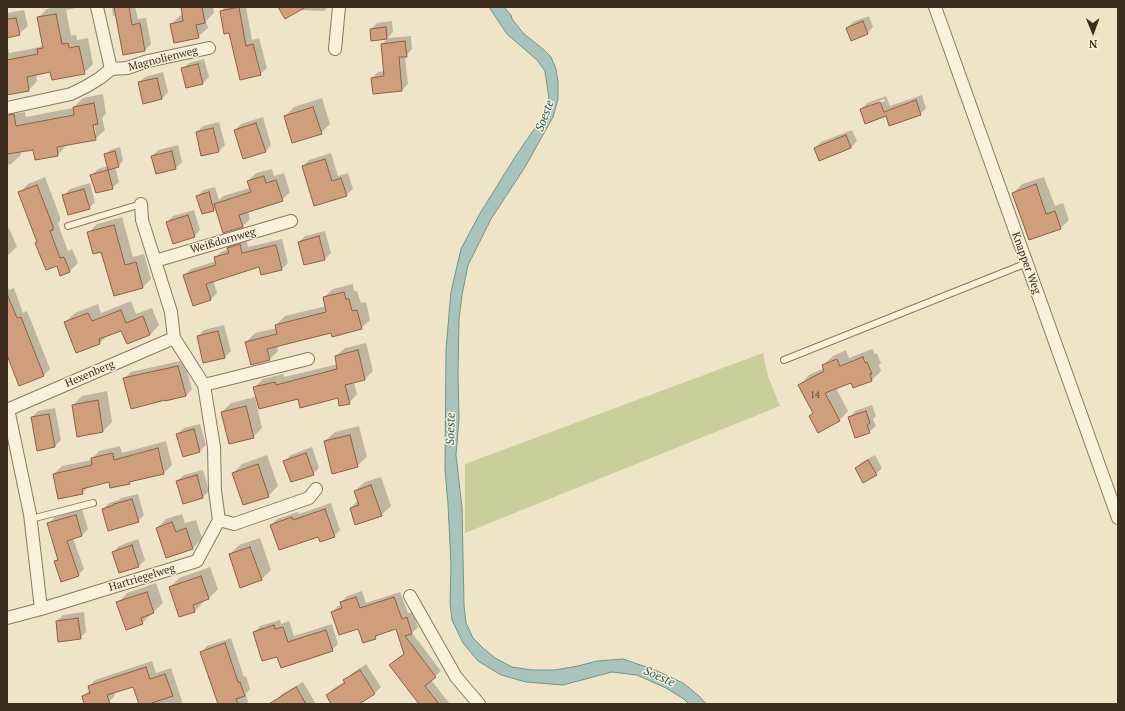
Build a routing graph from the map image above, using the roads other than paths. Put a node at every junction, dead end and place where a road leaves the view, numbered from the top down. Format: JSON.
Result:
{"nodes":[{"id":1,"x":96,"y":7,"type":"edge"},
{"id":2,"x":339,"y":7,"type":"edge"},
{"id":3,"x":935,"y":7,"type":"edge"},
{"id":4,"x":209,"y":48,"type":"dead end"},
{"id":5,"x":335,"y":48,"type":"dead end"},
{"id":6,"x":111,"y":69,"type":"junction"},
{"id":7,"x":7,"y":108,"type":"edge"},
{"id":8,"x":141,"y":204,"type":"joint"},
{"id":9,"x":292,"y":222,"type":"dead end"},
{"id":10,"x":68,"y":226,"type":"dead end"},
{"id":11,"x":156,"y":261,"type":"junction"},
{"id":12,"x":1026,"y":263,"type":"junction"},
{"id":13,"x":174,"y":338,"type":"junction"},
{"id":14,"x":308,"y":359,"type":"dead end"},
{"id":15,"x":784,"y":360,"type":"dead end"},
{"id":16,"x":204,"y":385,"type":"junction"},
{"id":17,"x":8,"y":409,"type":"edge"},
{"id":18,"x":316,"y":489,"type":"dead end"},
{"id":19,"x":93,"y":503,"type":"dead end"},
{"id":20,"x":1118,"y":518,"type":"edge"},
{"id":21,"x":30,"y":519,"type":"junction"},
{"id":22,"x":219,"y":520,"type":"junction"},
{"id":23,"x":410,"y":596,"type":"dead end"},
{"id":24,"x":41,"y":609,"type":"junction"},
{"id":25,"x":7,"y":618,"type":"edge"},
{"id":26,"x":479,"y":704,"type":"edge"}],
"edges":[{"from":1,"to":6,"type":"street"},
{"from":2,"to":5,"type":"street"},
{"from":3,"to":12,"type":"street","name":"Knapper Weg"},
{"from":4,"to":6,"type":"street","name":"Magnolienweg"},
{"from":6,"to":7,"type":"street"},
{"from":8,"to":10,"type":"lane"},
{"from":8,"to":11,"type":"street"},
{"from":9,"to":11,"type":"street","name":"Weißdornweg"},
{"from":11,"to":13,"type":"street"},
{"from":12,"to":15,"type":"lane"},
{"from":12,"to":20,"type":"street","name":"Knapper Weg"},
{"from":13,"to":16,"type":"street"},
{"from":13,"to":17,"type":"street","name":"Hexenberg"},
{"from":14,"to":16,"type":"street"},
{"from":16,"to":22,"type":"street"},
{"from":17,"to":21,"type":"street"},
{"from":18,"to":22,"type":"street"},
{"from":19,"to":21,"type":"lane"},
{"from":21,"to":24,"type":"street"},
{"from":22,"to":24,"type":"street","name":"Hartriegelweg"},
{"from":23,"to":26,"type":"street"},
{"from":24,"to":25,"type":"street","name":"Hartriegelweg"}]}
